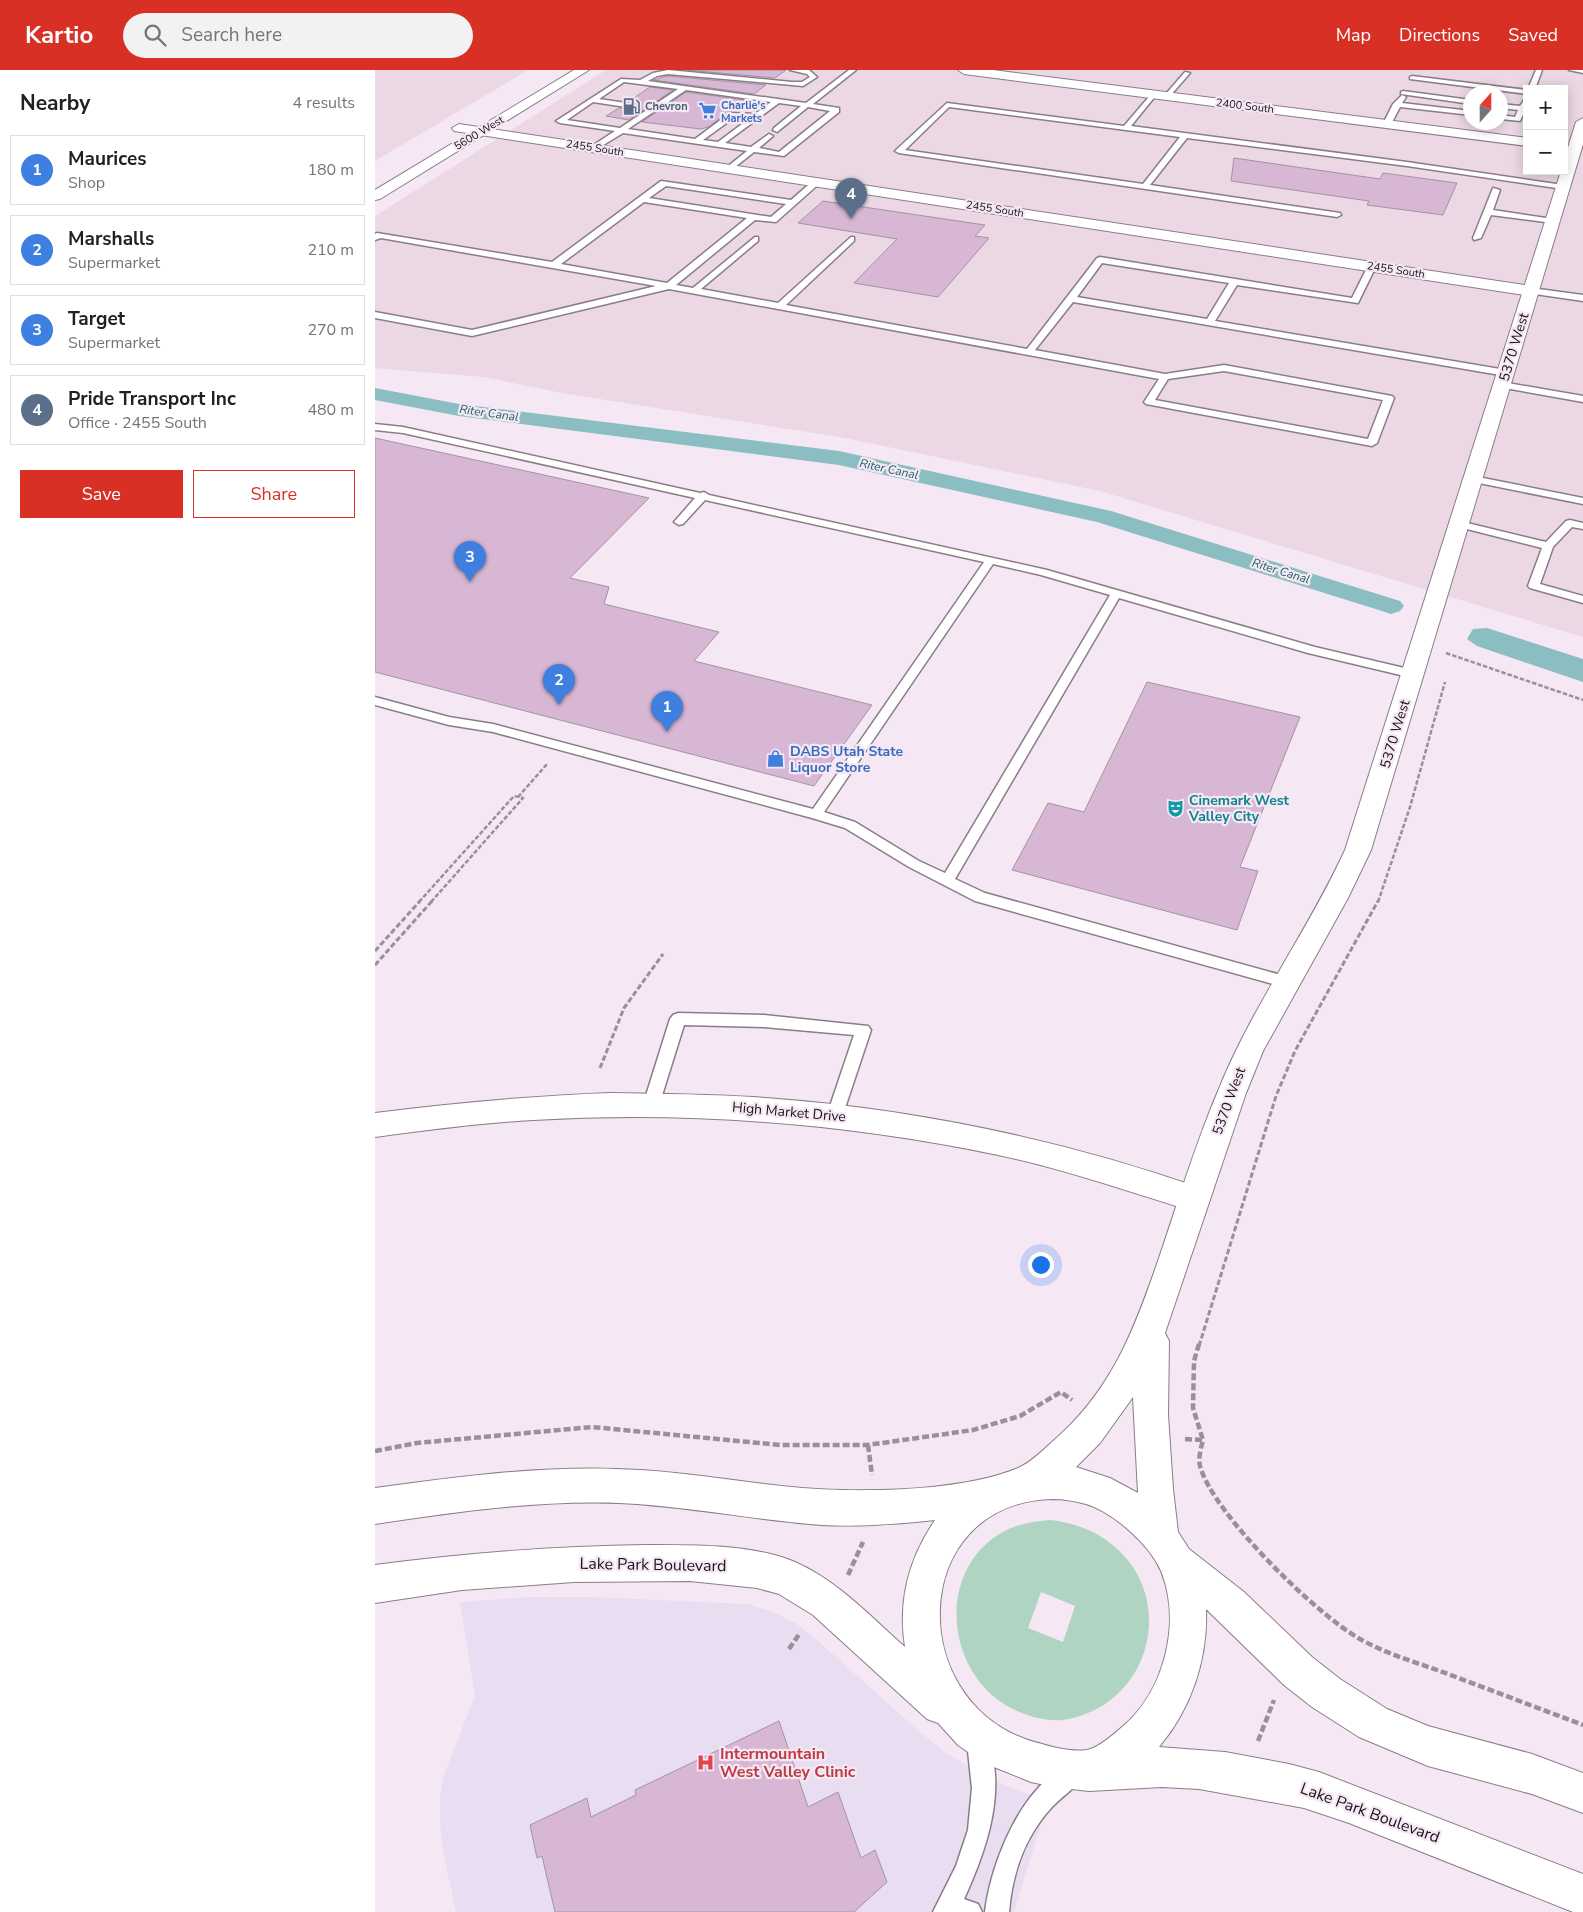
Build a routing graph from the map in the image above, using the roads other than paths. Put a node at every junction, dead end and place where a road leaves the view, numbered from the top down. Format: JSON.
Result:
{"nodes":[{"id":1,"x":583,"y":70,"type":"edge"},
{"id":2,"x":674,"y":70,"type":"edge"},
{"id":3,"x":793,"y":70,"type":"edge"},
{"id":4,"x":853,"y":70,"type":"edge"},
{"id":5,"x":963,"y":70,"type":"edge"},
{"id":6,"x":1417,"y":70,"type":"edge"},
{"id":7,"x":1539,"y":70,"type":"edge"},
{"id":8,"x":1572,"y":70,"type":"edge"},
{"id":9,"x":1583,"y":71,"type":"edge"},
{"id":10,"x":994,"y":72,"type":"edge"},
{"id":11,"x":661,"y":73,"type":"junction"},
{"id":12,"x":1187,"y":73,"type":"dead end"},
{"id":13,"x":631,"y":75,"type":"dead end"},
{"id":14,"x":1412,"y":78,"type":"junction"},
{"id":15,"x":623,"y":80,"type":"junction"},
{"id":16,"x":642,"y":82,"type":"junction"},
{"id":17,"x":803,"y":84,"type":"junction"},
{"id":18,"x":1533,"y":85,"type":"edge"},
{"id":19,"x":611,"y":88,"type":"junction"},
{"id":20,"x":685,"y":88,"type":"junction"},
{"id":21,"x":627,"y":90,"type":"dead end"},
{"id":22,"x":797,"y":90,"type":"dead end"},
{"id":23,"x":1523,"y":92,"type":"edge"},
{"id":24,"x":602,"y":94,"type":"junction"},
{"id":25,"x":659,"y":94,"type":"dead end"},
{"id":26,"x":1403,"y":94,"type":"junction"},
{"id":27,"x":1160,"y":95,"type":"junction"},
{"id":28,"x":618,"y":96,"type":"dead end"},
{"id":29,"x":673,"y":96,"type":"junction"},
{"id":30,"x":791,"y":96,"type":"dead end"},
{"id":31,"x":591,"y":100,"type":"junction"},
{"id":32,"x":649,"y":100,"type":"dead end"},
{"id":33,"x":777,"y":101,"type":"junction"},
{"id":34,"x":1463,"y":101,"type":"edge"},
{"id":35,"x":664,"y":102,"type":"junction"},
{"id":36,"x":786,"y":102,"type":"junction"},
{"id":37,"x":1397,"y":104,"type":"junction"},
{"id":38,"x":623,"y":105,"type":"dead end"},
{"id":39,"x":581,"y":106,"type":"junction"},
{"id":40,"x":807,"y":106,"type":"junction"},
{"id":41,"x":639,"y":107,"type":"dead end"},
{"id":42,"x":1508,"y":107,"type":"edge"},
{"id":43,"x":1522,"y":108,"type":"joint"},
{"id":44,"x":654,"y":109,"type":"junction"},
{"id":45,"x":614,"y":111,"type":"dead end"},
{"id":46,"x":1463,"y":112,"type":"edge"},
{"id":47,"x":572,"y":113,"type":"junction"},
{"id":48,"x":630,"y":113,"type":"dead end"},
{"id":49,"x":588,"y":115,"type":"dead end"},
{"id":50,"x":645,"y":115,"type":"junction"},
{"id":51,"x":757,"y":116,"type":"junction"},
{"id":52,"x":1508,"y":118,"type":"edge"},
{"id":53,"x":621,"y":120,"type":"dead end"},
{"id":54,"x":635,"y":122,"type":"junction"},
{"id":55,"x":1583,"y":122,"type":"edge"},
{"id":56,"x":1387,"y":124,"type":"junction"},
{"id":57,"x":479,"y":125,"type":"junction"},
{"id":58,"x":1126,"y":128,"type":"junction"},
{"id":59,"x":455,"y":130,"type":"dead end"},
{"id":60,"x":622,"y":130,"type":"junction"},
{"id":61,"x":777,"y":130,"type":"dead end"},
{"id":62,"x":769,"y":136,"type":"dead end"},
{"id":63,"x":1185,"y":136,"type":"junction"},
{"id":64,"x":697,"y":141,"type":"junction"},
{"id":65,"x":1523,"y":141,"type":"edge"},
{"id":66,"x":720,"y":144,"type":"junction"},
{"id":67,"x":595,"y":148,"type":"junction"},
{"id":68,"x":1574,"y":148,"type":"edge"},
{"id":69,"x":754,"y":149,"type":"junction"},
{"id":70,"x":730,"y":169,"type":"junction"},
{"id":71,"x":817,"y":182,"type":"junction"},
{"id":72,"x":1145,"y":187,"type":"junction"},
{"id":73,"x":1563,"y":187,"type":"junction"},
{"id":74,"x":1496,"y":190,"type":"dead end"},
{"id":75,"x":375,"y":196,"type":"edge"},
{"id":76,"x":642,"y":199,"type":"junction"},
{"id":77,"x":793,"y":203,"type":"junction"},
{"id":78,"x":1488,"y":212,"type":"junction"},
{"id":79,"x":1337,"y":215,"type":"dead end"},
{"id":80,"x":753,"y":217,"type":"junction"},
{"id":81,"x":1553,"y":221,"type":"junction"},
{"id":82,"x":375,"y":238,"type":"edge"},
{"id":83,"x":1477,"y":238,"type":"dead end"},
{"id":84,"x":755,"y":239,"type":"dead end"},
{"id":85,"x":851,"y":239,"type":"dead end"},
{"id":86,"x":554,"y":265,"type":"junction"},
{"id":87,"x":1372,"y":266,"type":"junction"},
{"id":88,"x":1234,"y":282,"type":"junction"},
{"id":89,"x":669,"y":286,"type":"junction"},
{"id":90,"x":1531,"y":290,"type":"junction"},
{"id":91,"x":694,"y":291,"type":"junction"},
{"id":92,"x":1583,"y":298,"type":"edge"},
{"id":93,"x":1071,"y":299,"type":"junction"},
{"id":94,"x":779,"y":307,"type":"junction"},
{"id":95,"x":375,"y":315,"type":"edge"},
{"id":96,"x":1209,"y":322,"type":"junction"},
{"id":97,"x":1029,"y":352,"type":"junction"},
{"id":98,"x":1165,"y":377,"type":"junction"},
{"id":99,"x":1504,"y":379,"type":"junction"},
{"id":100,"x":1583,"y":399,"type":"edge"},
{"id":101,"x":375,"y":427,"type":"edge"},
{"id":102,"x":1473,"y":479,"type":"junction"},
{"id":103,"x":704,"y":496,"type":"junction"},
{"id":104,"x":1583,"y":501,"type":"edge"},
{"id":105,"x":679,"y":522,"type":"dead end"},
{"id":106,"x":1459,"y":524,"type":"junction"},
{"id":107,"x":1583,"y":526,"type":"edge"},
{"id":108,"x":1548,"y":546,"type":"junction"},
{"id":109,"x":990,"y":561,"type":"junction"},
{"id":110,"x":1117,"y":592,"type":"junction"},
{"id":111,"x":1583,"y":600,"type":"edge"},
{"id":112,"x":1413,"y":674,"type":"junction"},
{"id":113,"x":375,"y":700,"type":"edge"},
{"id":114,"x":816,"y":814,"type":"junction"},
{"id":115,"x":947,"y":881,"type":"junction"},
{"id":116,"x":1287,"y":982,"type":"junction"},
{"id":117,"x":651,"y":1104,"type":"junction"},
{"id":118,"x":835,"y":1115,"type":"junction"},
{"id":119,"x":375,"y":1125,"type":"edge"},
{"id":120,"x":1195,"y":1199,"type":"junction"},
{"id":121,"x":1153,"y":1323,"type":"junction"},
{"id":122,"x":1028,"y":1483,"type":"junction"},
{"id":123,"x":983,"y":1498,"type":"junction"},
{"id":124,"x":375,"y":1506,"type":"edge"},
{"id":125,"x":1168,"y":1550,"type":"junction"},
{"id":126,"x":375,"y":1584,"type":"edge"},
{"id":127,"x":971,"y":1731,"type":"junction"},
{"id":128,"x":1083,"y":1771,"type":"junction"},
{"id":129,"x":1583,"y":1792,"type":"edge"},
{"id":130,"x":1583,"y":1895,"type":"edge"},
{"id":131,"x":945,"y":1912,"type":"edge"},
{"id":132,"x":953,"y":1912,"type":"edge"},
{"id":133,"x":970,"y":1912,"type":"edge"},
{"id":134,"x":997,"y":1912,"type":"edge"}],
"edges":[{"from":1,"to":57,"type":"street","name":"5600 West"},
{"from":2,"to":11,"type":"lane"},
{"from":3,"to":17,"type":"lane"},
{"from":4,"to":40,"type":"lane"},
{"from":5,"to":10,"type":"street","name":"2400 South"},
{"from":6,"to":14,"type":"lane"},
{"from":7,"to":18,"type":"lane"},
{"from":8,"to":9,"type":"lane"},
{"from":10,"to":27,"type":"street","name":"2400 South"},
{"from":11,"to":16,"type":"lane"},
{"from":11,"to":17,"type":"lane"},
{"from":12,"to":27,"type":"lane"},
{"from":13,"to":15,"type":"lane"},
{"from":14,"to":23,"type":"lane"},
{"from":14,"to":26,"type":"lane"},
{"from":15,"to":16,"type":"lane"},
{"from":15,"to":19,"type":"lane"},
{"from":16,"to":20,"type":"lane"},
{"from":17,"to":22,"type":"lane"},
{"from":19,"to":21,"type":"lane"},
{"from":19,"to":24,"type":"lane"},
{"from":20,"to":29,"type":"lane"},
{"from":20,"to":33,"type":"lane"},
{"from":24,"to":28,"type":"lane"},
{"from":24,"to":31,"type":"lane"},
{"from":25,"to":29,"type":"lane"},
{"from":26,"to":34,"type":"lane"},
{"from":26,"to":37,"type":"lane"},
{"from":27,"to":56,"type":"street","name":"2400 South"},
{"from":27,"to":58,"type":"lane"},
{"from":29,"to":35,"type":"lane"},
{"from":30,"to":36,"type":"lane"},
{"from":31,"to":38,"type":"lane"},
{"from":31,"to":39,"type":"lane"},
{"from":32,"to":35,"type":"lane"},
{"from":33,"to":36,"type":"lane"},
{"from":33,"to":51,"type":"lane"},
{"from":35,"to":44,"type":"lane"},
{"from":36,"to":40,"type":"lane"},
{"from":37,"to":46,"type":"lane"},
{"from":37,"to":56,"type":"lane"},
{"from":39,"to":45,"type":"lane"},
{"from":39,"to":47,"type":"lane"},
{"from":40,"to":61,"type":"lane"},
{"from":40,"to":69,"type":"lane"},
{"from":41,"to":44,"type":"lane"},
{"from":42,"to":43,"type":"lane"},
{"from":43,"to":52,"type":"lane"},
{"from":44,"to":50,"type":"lane"},
{"from":47,"to":49,"type":"lane"},
{"from":47,"to":60,"type":"lane"},
{"from":48,"to":50,"type":"lane"},
{"from":50,"to":54,"type":"lane"},
{"from":51,"to":64,"type":"lane"},
{"from":51,"to":66,"type":"lane"},
{"from":53,"to":54,"type":"lane"},
{"from":54,"to":60,"type":"lane"},
{"from":55,"to":68,"type":"street","name":"5370 West"},
{"from":56,"to":65,"type":"street","name":"2400 South"},
{"from":57,"to":59,"type":"street","name":"2455 South"},
{"from":57,"to":67,"type":"street","name":"2455 South"},
{"from":57,"to":75,"type":"street","name":"5600 West"},
{"from":58,"to":63,"type":"lane"},
{"from":58,"to":72,"type":"lane"},
{"from":60,"to":64,"type":"lane"},
{"from":60,"to":67,"type":"lane"},
{"from":62,"to":69,"type":"lane"},
{"from":63,"to":72,"type":"lane"},
{"from":63,"to":73,"type":"lane"},
{"from":64,"to":66,"type":"lane"},
{"from":66,"to":69,"type":"lane"},
{"from":67,"to":70,"type":"street","name":"2455 South"},
{"from":68,"to":73,"type":"street","name":"5370 West"},
{"from":69,"to":70,"type":"lane"},
{"from":70,"to":71,"type":"street","name":"2455 South"},
{"from":71,"to":77,"type":"lane"},
{"from":71,"to":87,"type":"street","name":"2455 South"},
{"from":72,"to":79,"type":"lane"},
{"from":73,"to":81,"type":"street","name":"5370 West"},
{"from":74,"to":78,"type":"lane"},
{"from":76,"to":77,"type":"lane"},
{"from":76,"to":80,"type":"lane"},
{"from":76,"to":86,"type":"lane"},
{"from":77,"to":80,"type":"lane"},
{"from":78,"to":81,"type":"lane"},
{"from":78,"to":83,"type":"lane"},
{"from":80,"to":89,"type":"lane"},
{"from":81,"to":90,"type":"street","name":"5370 West"},
{"from":82,"to":86,"type":"lane"},
{"from":84,"to":91,"type":"lane"},
{"from":85,"to":94,"type":"lane"},
{"from":86,"to":89,"type":"lane"},
{"from":87,"to":88,"type":"lane"},
{"from":87,"to":90,"type":"street","name":"2455 South"},
{"from":88,"to":93,"type":"lane"},
{"from":88,"to":96,"type":"lane"},
{"from":89,"to":91,"type":"lane"},
{"from":89,"to":95,"type":"lane"},
{"from":90,"to":92,"type":"lane"},
{"from":90,"to":99,"type":"street","name":"5370 West"},
{"from":91,"to":94,"type":"lane"},
{"from":93,"to":96,"type":"lane"},
{"from":93,"to":97,"type":"lane"},
{"from":94,"to":97,"type":"lane"},
{"from":96,"to":99,"type":"lane"},
{"from":97,"to":98,"type":"lane"},
{"from":98,"to":98,"type":"lane"},
{"from":99,"to":100,"type":"lane"},
{"from":99,"to":102,"type":"street","name":"5370 West"},
{"from":101,"to":103,"type":"lane"},
{"from":102,"to":104,"type":"lane"},
{"from":102,"to":106,"type":"street","name":"5370 West"},
{"from":103,"to":105,"type":"lane"},
{"from":103,"to":109,"type":"lane"},
{"from":106,"to":108,"type":"lane"},
{"from":106,"to":112,"type":"street","name":"5370 West"},
{"from":107,"to":108,"type":"lane"},
{"from":108,"to":111,"type":"lane"},
{"from":109,"to":110,"type":"lane"},
{"from":109,"to":114,"type":"lane"},
{"from":110,"to":112,"type":"lane"},
{"from":110,"to":115,"type":"lane"},
{"from":112,"to":116,"type":"street","name":"5370 West"},
{"from":113,"to":114,"type":"lane"},
{"from":114,"to":115,"type":"lane"},
{"from":115,"to":116,"type":"lane"},
{"from":116,"to":120,"type":"street","name":"5370 West"},
{"from":117,"to":118,"type":"street","name":"High Market Drive"},
{"from":117,"to":118,"type":"lane"},
{"from":117,"to":119,"type":"street","name":"High Market Drive"},
{"from":118,"to":120,"type":"street","name":"High Market Drive"},
{"from":120,"to":121,"type":"street","name":"5370 West"},
{"from":121,"to":122,"type":"street","name":"5370 West"},
{"from":121,"to":125,"type":"street","name":"5370 West"},
{"from":122,"to":123,"type":"street"},
{"from":122,"to":125,"type":"street"},
{"from":123,"to":124,"type":"street"},
{"from":123,"to":127,"type":"street"},
{"from":125,"to":128,"type":"street"},
{"from":125,"to":129,"type":"street"},
{"from":126,"to":127,"type":"street","name":"Lake Park Boulevard"},
{"from":127,"to":128,"type":"street","name":"Lake Park Boulevard"},
{"from":127,"to":131,"type":"lane"},
{"from":128,"to":130,"type":"street","name":"Lake Park Boulevard"},
{"from":128,"to":134,"type":"lane"},
{"from":132,"to":133,"type":"lane"}]}
